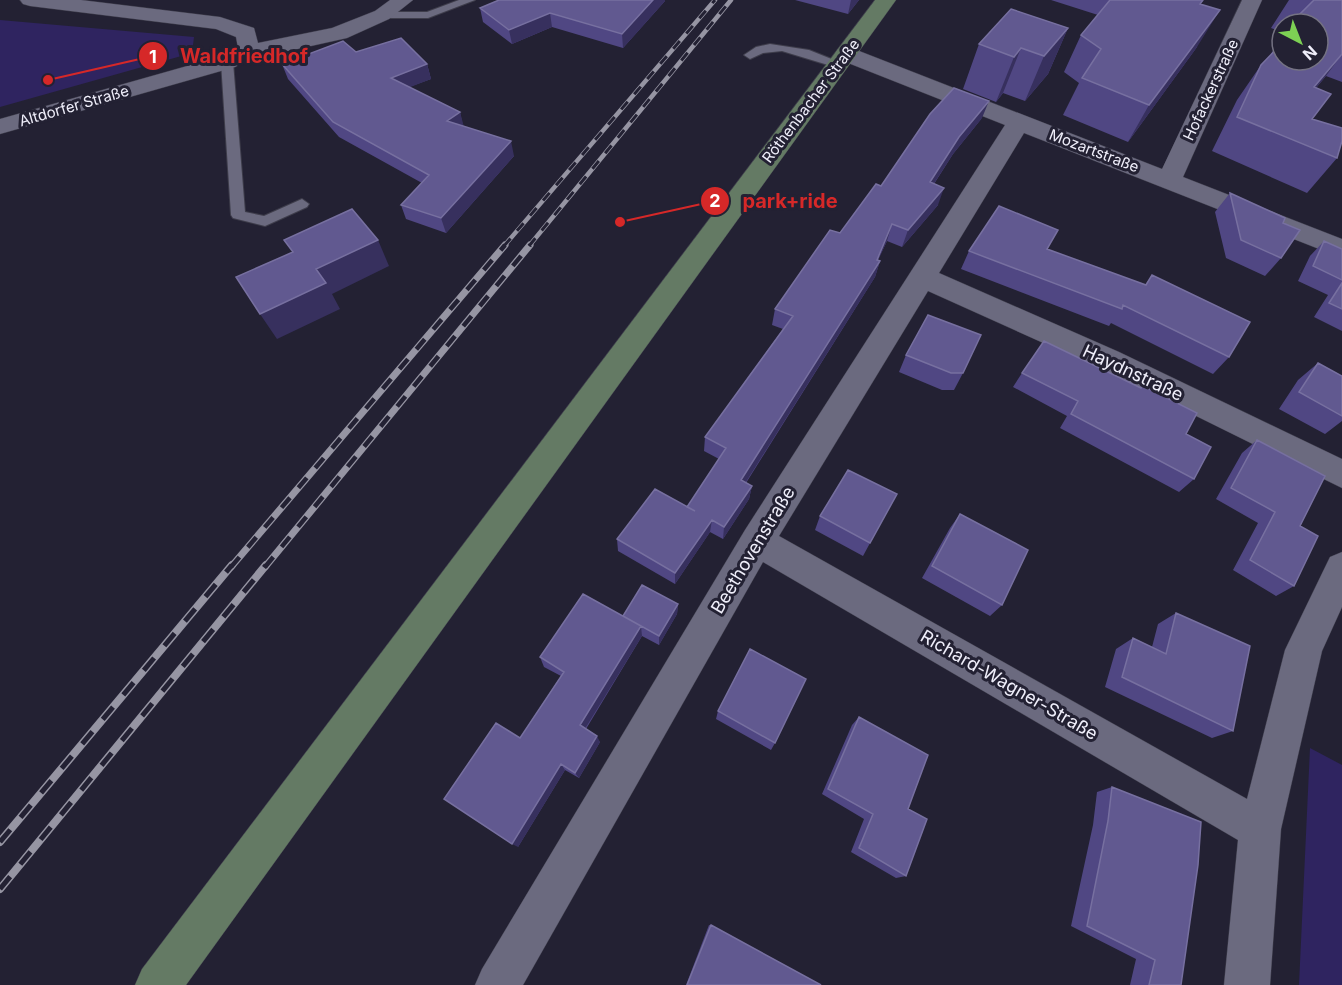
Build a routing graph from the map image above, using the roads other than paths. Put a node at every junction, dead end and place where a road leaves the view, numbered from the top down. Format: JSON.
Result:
{"nodes":[{"id":1,"x":30,"y":0,"type":"edge"},
{"id":2,"x":403,"y":0,"type":"edge"},
{"id":3,"x":469,"y":0,"type":"edge"},
{"id":4,"x":886,"y":0,"type":"edge"},
{"id":5,"x":1252,"y":0,"type":"edge"},
{"id":6,"x":382,"y":15,"type":"junction"},
{"id":7,"x":249,"y":51,"type":"junction"},
{"id":8,"x":750,"y":54,"type":"dead end"},
{"id":9,"x":842,"y":59,"type":"junction"},
{"id":10,"x":227,"y":62,"type":"junction"},
{"id":11,"x":1019,"y":122,"type":"junction"},
{"id":12,"x":0,"y":127,"type":"edge"},
{"id":13,"x":1170,"y":180,"type":"junction"},
{"id":14,"x":302,"y":204,"type":"dead end"},
{"id":15,"x":1342,"y":249,"type":"edge"},
{"id":16,"x":921,"y":276,"type":"junction"},
{"id":17,"x":1342,"y":474,"type":"edge"},
{"id":18,"x":757,"y":541,"type":"junction"},
{"id":19,"x":1342,"y":568,"type":"edge"},
{"id":20,"x":1260,"y":829,"type":"junction"},
{"id":21,"x":186,"y":947,"type":"junction"},
{"id":22,"x":148,"y":985,"type":"edge"},
{"id":23,"x":158,"y":985,"type":"edge"},
{"id":24,"x":498,"y":985,"type":"edge"},
{"id":25,"x":1247,"y":985,"type":"edge"}],
"edges":[{"from":1,"to":7,"type":"street"},
{"from":2,"to":6,"type":"street","name":"Altdorfer Straße"},
{"from":3,"to":6,"type":"lane"},
{"from":4,"to":9,"type":"main road","name":"Röthenbacher Straße"},
{"from":5,"to":13,"type":"street","name":"Hofackerstraße"},
{"from":6,"to":7,"type":"street","name":"Altdorfer Straße"},
{"from":7,"to":10,"type":"street","name":"Altdorfer Straße"},
{"from":8,"to":9,"type":"lane"},
{"from":9,"to":11,"type":"street","name":"Mozartstraße"},
{"from":9,"to":21,"type":"main road","name":"Röthenbacher Straße"},
{"from":10,"to":12,"type":"street","name":"Altdorfer Straße"},
{"from":10,"to":14,"type":"lane"},
{"from":11,"to":13,"type":"street","name":"Mozartstraße"},
{"from":11,"to":16,"type":"street","name":"Beethovenstraße"},
{"from":13,"to":15,"type":"street","name":"Mozartstraße"},
{"from":16,"to":17,"type":"street","name":"Haydnstraße"},
{"from":16,"to":18,"type":"street","name":"Beethovenstraße"},
{"from":18,"to":20,"type":"street","name":"Richard-Wagner-Straße"},
{"from":18,"to":24,"type":"street","name":"Beethovenstraße"},
{"from":19,"to":20,"type":"street"},
{"from":20,"to":25,"type":"street"},
{"from":21,"to":22,"type":"main road"},
{"from":21,"to":23,"type":"main road"}]}
